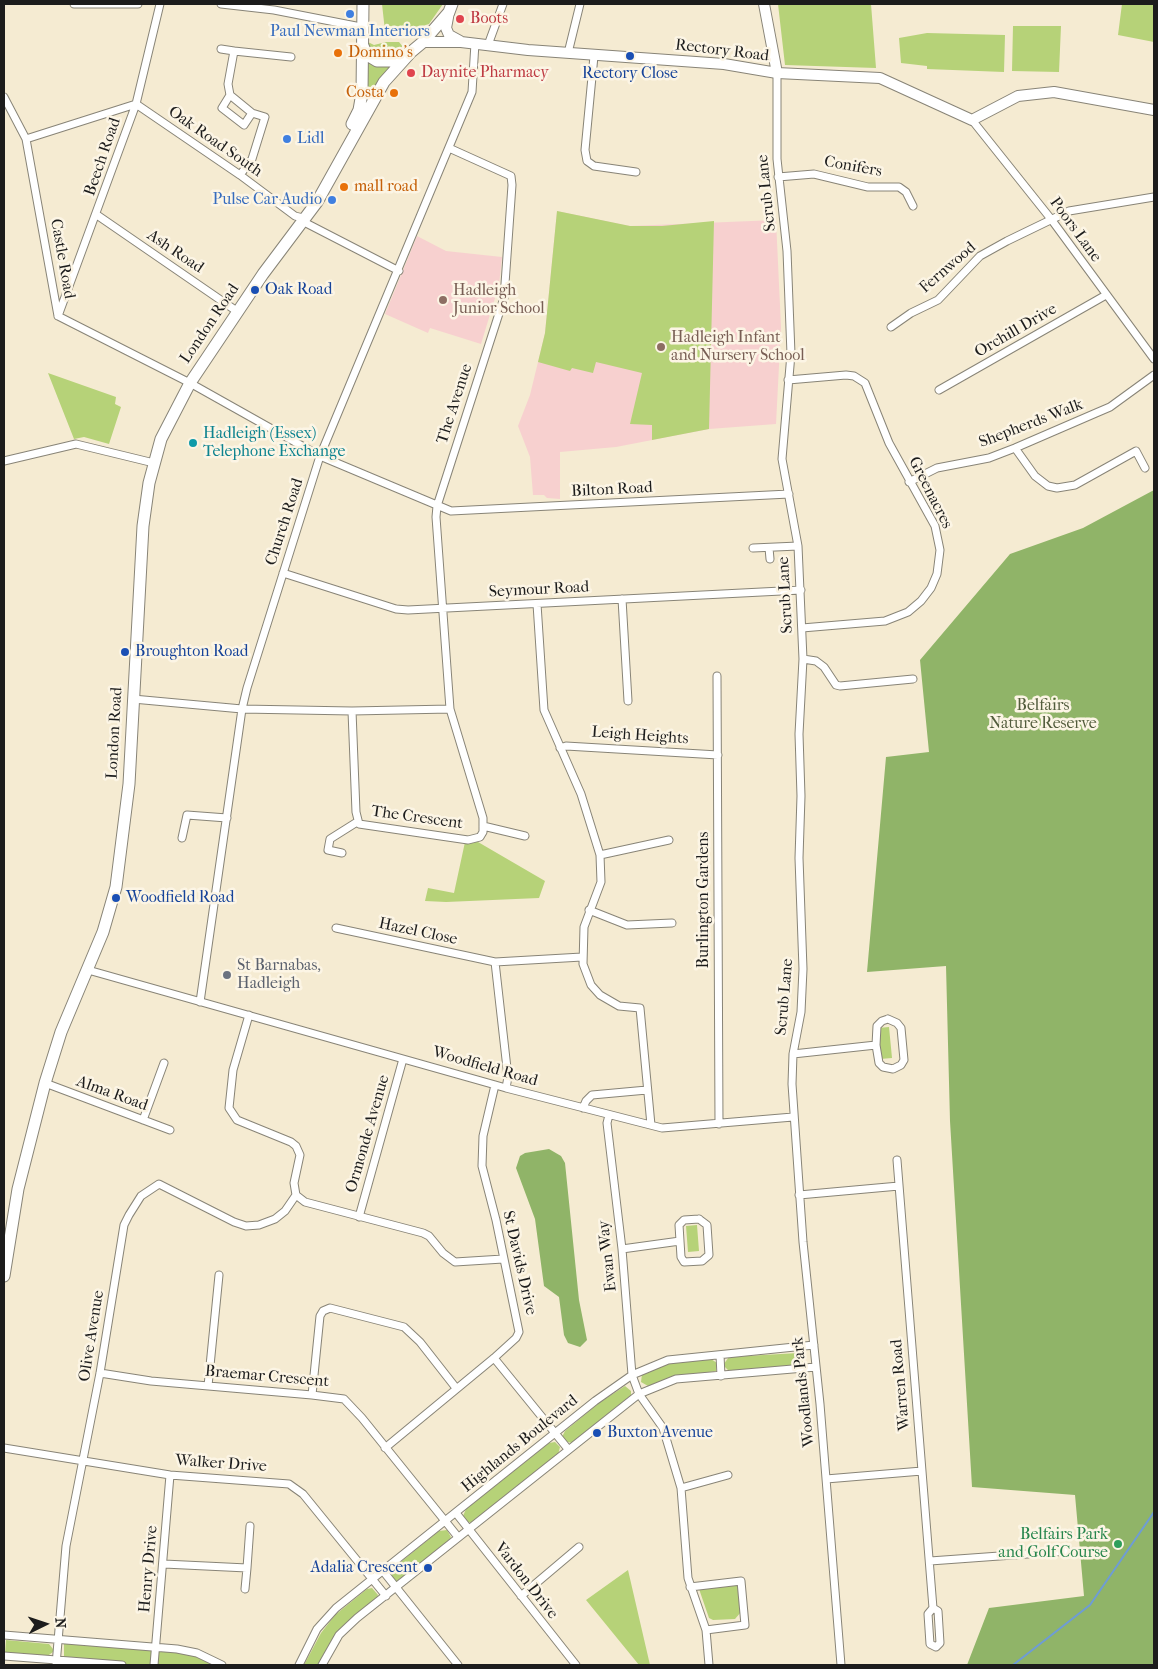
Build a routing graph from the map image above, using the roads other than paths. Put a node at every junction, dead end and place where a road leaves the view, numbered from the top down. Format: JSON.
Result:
{"nodes":[{"id":1,"x":74,"y":4,"type":"edge"},
{"id":2,"x":138,"y":4,"type":"edge"},
{"id":3,"x":160,"y":4,"type":"edge"},
{"id":4,"x":221,"y":4,"type":"edge"},
{"id":5,"x":363,"y":4,"type":"edge"},
{"id":6,"x":503,"y":4,"type":"edge"},
{"id":7,"x":580,"y":4,"type":"edge"},
{"id":8,"x":764,"y":4,"type":"edge"},
{"id":9,"x":451,"y":8,"type":"edge"},
{"id":10,"x":362,"y":27,"type":"junction"},
{"id":11,"x":362,"y":42,"type":"junction"},
{"id":12,"x":423,"y":42,"type":"junction"},
{"id":13,"x":461,"y":42,"type":"junction"},
{"id":14,"x":474,"y":43,"type":"junction"},
{"id":15,"x":488,"y":45,"type":"junction"},
{"id":16,"x":221,"y":49,"type":"dead end"},
{"id":17,"x":234,"y":51,"type":"junction"},
{"id":18,"x":411,"y":52,"type":"junction"},
{"id":19,"x":568,"y":53,"type":"junction"},
{"id":20,"x":594,"y":56,"type":"junction"},
{"id":21,"x":291,"y":57,"type":"dead end"},
{"id":22,"x":777,"y":73,"type":"junction"},
{"id":23,"x":230,"y":94,"type":"junction"},
{"id":24,"x":4,"y":97,"type":"edge"},
{"id":25,"x":136,"y":104,"type":"junction"},
{"id":26,"x":1154,"y":110,"type":"edge"},
{"id":27,"x":252,"y":113,"type":"junction"},
{"id":28,"x":972,"y":120,"type":"junction"},
{"id":29,"x":26,"y":139,"type":"junction"},
{"id":30,"x":351,"y":143,"type":"junction"},
{"id":31,"x":449,"y":148,"type":"junction"},
{"id":32,"x":329,"y":166,"type":"junction"},
{"id":33,"x":636,"y":172,"type":"dead end"},
{"id":34,"x":240,"y":175,"type":"junction"},
{"id":35,"x":778,"y":177,"type":"junction"},
{"id":36,"x":1154,"y":197,"type":"edge"},
{"id":37,"x":913,"y":206,"type":"dead end"},
{"id":38,"x":97,"y":215,"type":"junction"},
{"id":39,"x":1051,"y":219,"type":"junction"},
{"id":40,"x":303,"y":220,"type":"junction"},
{"id":41,"x":399,"y":271,"type":"junction"},
{"id":42,"x":1106,"y":295,"type":"junction"},
{"id":43,"x":238,"y":312,"type":"junction"},
{"id":44,"x":58,"y":316,"type":"junction"},
{"id":45,"x":891,"y":327,"type":"dead end"},
{"id":46,"x":1154,"y":359,"type":"edge"},
{"id":47,"x":1154,"y":375,"type":"edge"},
{"id":48,"x":788,"y":380,"type":"junction"},
{"id":49,"x":190,"y":383,"type":"junction"},
{"id":50,"x":939,"y":390,"type":"dead end"},
{"id":51,"x":1015,"y":448,"type":"junction"},
{"id":52,"x":320,"y":456,"type":"junction"},
{"id":53,"x":4,"y":461,"type":"edge"},
{"id":54,"x":154,"y":463,"type":"junction"},
{"id":55,"x":1145,"y":468,"type":"dead end"},
{"id":56,"x":909,"y":482,"type":"junction"},
{"id":57,"x":789,"y":494,"type":"junction"},
{"id":58,"x":437,"y":506,"type":"junction"},
{"id":59,"x":798,"y":546,"type":"junction"},
{"id":60,"x":754,"y":548,"type":"dead end"},
{"id":61,"x":770,"y":548,"type":"junction"},
{"id":62,"x":770,"y":559,"type":"dead end"},
{"id":63,"x":283,"y":572,"type":"junction"},
{"id":64,"x":801,"y":590,"type":"junction"},
{"id":65,"x":622,"y":599,"type":"junction"},
{"id":66,"x":537,"y":604,"type":"junction"},
{"id":67,"x":442,"y":609,"type":"junction"},
{"id":68,"x":802,"y":628,"type":"junction"},
{"id":69,"x":803,"y":659,"type":"junction"},
{"id":70,"x":717,"y":676,"type":"dead end"},
{"id":71,"x":913,"y":679,"type":"dead end"},
{"id":72,"x":133,"y":699,"type":"junction"},
{"id":73,"x":628,"y":700,"type":"dead end"},
{"id":74,"x":242,"y":709,"type":"junction"},
{"id":75,"x":450,"y":709,"type":"junction"},
{"id":76,"x":352,"y":711,"type":"junction"},
{"id":77,"x":560,"y":748,"type":"junction"},
{"id":78,"x":718,"y":755,"type":"junction"},
{"id":79,"x":227,"y":818,"type":"junction"},
{"id":80,"x":357,"y":822,"type":"junction"},
{"id":81,"x":483,"y":826,"type":"junction"},
{"id":82,"x":525,"y":836,"type":"dead end"},
{"id":83,"x":182,"y":838,"type":"dead end"},
{"id":84,"x":668,"y":840,"type":"dead end"},
{"id":85,"x":342,"y":853,"type":"dead end"},
{"id":86,"x":600,"y":855,"type":"junction"},
{"id":87,"x":589,"y":910,"type":"junction"},
{"id":88,"x":672,"y":924,"type":"dead end"},
{"id":89,"x":336,"y":928,"type":"dead end"},
{"id":90,"x":582,"y":957,"type":"junction"},
{"id":91,"x":495,"y":962,"type":"junction"},
{"id":92,"x":88,"y":970,"type":"junction"},
{"id":93,"x":200,"y":1002,"type":"junction"},
{"id":94,"x":248,"y":1015,"type":"junction"},
{"id":95,"x":876,"y":1045,"type":"junction"},
{"id":96,"x":793,"y":1054,"type":"junction"},
{"id":97,"x":403,"y":1058,"type":"junction"},
{"id":98,"x":164,"y":1063,"type":"dead end"},
{"id":99,"x":45,"y":1083,"type":"junction"},
{"id":100,"x":495,"y":1084,"type":"junction"},
{"id":101,"x":506,"y":1088,"type":"junction"},
{"id":102,"x":647,"y":1090,"type":"junction"},
{"id":103,"x":583,"y":1108,"type":"junction"},
{"id":104,"x":608,"y":1115,"type":"junction"},
{"id":105,"x":793,"y":1117,"type":"junction"},
{"id":106,"x":143,"y":1120,"type":"junction"},
{"id":107,"x":718,"y":1124,"type":"junction"},
{"id":108,"x":651,"y":1125,"type":"junction"},
{"id":109,"x":170,"y":1130,"type":"dead end"},
{"id":110,"x":897,"y":1160,"type":"dead end"},
{"id":111,"x":899,"y":1186,"type":"junction"},
{"id":112,"x":296,"y":1195,"type":"junction"},
{"id":113,"x":799,"y":1195,"type":"junction"},
{"id":114,"x":359,"y":1216,"type":"junction"},
{"id":115,"x":680,"y":1241,"type":"junction"},
{"id":116,"x":622,"y":1249,"type":"junction"},
{"id":117,"x":503,"y":1259,"type":"junction"},
{"id":118,"x":5,"y":1260,"type":"edge"},
{"id":119,"x":219,"y":1275,"type":"dead end"},
{"id":120,"x":4,"y":1276,"type":"edge"},
{"id":121,"x":814,"y":1345,"type":"junction"},
{"id":122,"x":720,"y":1355,"type":"junction"},
{"id":123,"x":494,"y":1358,"type":"junction"},
{"id":124,"x":816,"y":1367,"type":"junction"},
{"id":125,"x":100,"y":1373,"type":"junction"},
{"id":126,"x":632,"y":1375,"type":"junction"},
{"id":127,"x":721,"y":1376,"type":"junction"},
{"id":128,"x":208,"y":1386,"type":"junction"},
{"id":129,"x":456,"y":1388,"type":"junction"},
{"id":130,"x":312,"y":1394,"type":"junction"},
{"id":131,"x":639,"y":1394,"type":"junction"},
{"id":132,"x":556,"y":1434,"type":"junction"},
{"id":133,"x":4,"y":1448,"type":"edge"},
{"id":134,"x":385,"y":1448,"type":"junction"},
{"id":135,"x":568,"y":1449,"type":"junction"},
{"id":136,"x":83,"y":1462,"type":"junction"},
{"id":137,"x":922,"y":1471,"type":"junction"},
{"id":138,"x":170,"y":1475,"type":"junction"},
{"id":139,"x":728,"y":1475,"type":"dead end"},
{"id":140,"x":826,"y":1479,"type":"junction"},
{"id":141,"x":681,"y":1488,"type":"junction"},
{"id":142,"x":456,"y":1513,"type":"junction"},
{"id":143,"x":446,"y":1521,"type":"junction"},
{"id":144,"x":250,"y":1526,"type":"dead end"},
{"id":145,"x":468,"y":1529,"type":"junction"},
{"id":146,"x":458,"y":1537,"type":"junction"},
{"id":147,"x":579,"y":1547,"type":"dead end"},
{"id":148,"x":1069,"y":1551,"type":"dead end"},
{"id":149,"x":930,"y":1561,"type":"junction"},
{"id":150,"x":164,"y":1564,"type":"junction"},
{"id":151,"x":247,"y":1568,"type":"junction"},
{"id":152,"x":383,"y":1571,"type":"junction"},
{"id":153,"x":372,"y":1579,"type":"junction"},
{"id":154,"x":396,"y":1587,"type":"junction"},
{"id":155,"x":690,"y":1587,"type":"junction"},
{"id":156,"x":245,"y":1590,"type":"dead end"},
{"id":157,"x":386,"y":1596,"type":"junction"},
{"id":158,"x":521,"y":1596,"type":"junction"},
{"id":159,"x":933,"y":1608,"type":"junction"},
{"id":160,"x":706,"y":1630,"type":"junction"},
{"id":161,"x":4,"y":1635,"type":"edge"},
{"id":162,"x":57,"y":1639,"type":"junction"},
{"id":163,"x":156,"y":1647,"type":"junction"},
{"id":164,"x":4,"y":1656,"type":"edge"},
{"id":165,"x":56,"y":1662,"type":"edge"},
{"id":166,"x":122,"y":1665,"type":"edge"},
{"id":167,"x":154,"y":1665,"type":"edge"},
{"id":168,"x":222,"y":1665,"type":"edge"},
{"id":169,"x":299,"y":1665,"type":"edge"},
{"id":170,"x":322,"y":1665,"type":"edge"},
{"id":171,"x":458,"y":1665,"type":"edge"},
{"id":172,"x":576,"y":1665,"type":"edge"},
{"id":173,"x":709,"y":1665,"type":"edge"},
{"id":174,"x":841,"y":1665,"type":"edge"}],
"edges":[{"from":1,"to":2,"type":"street"},
{"from":3,"to":25,"type":"street","name":"Beech Road"},
{"from":4,"to":10,"type":"street"},
{"from":5,"to":10,"type":"main road"},
{"from":6,"to":15,"type":"street"},
{"from":7,"to":19,"type":"street"},
{"from":8,"to":22,"type":"street"},
{"from":9,"to":12,"type":"main road"},
{"from":9,"to":13,"type":"street"},
{"from":10,"to":11,"type":"main road"},
{"from":11,"to":18,"type":"main road"},
{"from":11,"to":32,"type":"main road"},
{"from":12,"to":13,"type":"street","name":"Rectory Road"},
{"from":12,"to":18,"type":"main road"},
{"from":13,"to":14,"type":"street","name":"Rectory Road"},
{"from":14,"to":15,"type":"street","name":"Rectory Road"},
{"from":14,"to":31,"type":"street","name":"Church Road"},
{"from":15,"to":19,"type":"street","name":"Rectory Road"},
{"from":16,"to":17,"type":"street"},
{"from":17,"to":21,"type":"street"},
{"from":17,"to":23,"type":"street"},
{"from":18,"to":30,"type":"main road"},
{"from":19,"to":20,"type":"street","name":"Rectory Road"},
{"from":20,"to":22,"type":"street","name":"Rectory Road"},
{"from":20,"to":33,"type":"street"},
{"from":22,"to":28,"type":"street","name":"Rectory Road"},
{"from":22,"to":35,"type":"street","name":"Scrub Lane"},
{"from":23,"to":27,"type":"street"},
{"from":23,"to":27,"type":"street"},
{"from":24,"to":29,"type":"street","name":"Castle Road"},
{"from":25,"to":29,"type":"street"},
{"from":25,"to":34,"type":"street","name":"Oak Road South"},
{"from":25,"to":38,"type":"street","name":"Beech Road"},
{"from":26,"to":28,"type":"street"},
{"from":27,"to":34,"type":"street"},
{"from":28,"to":39,"type":"street","name":"Poors Lane"},
{"from":29,"to":44,"type":"street","name":"Castle Road"},
{"from":30,"to":32,"type":"main road"},
{"from":30,"to":40,"type":"main road"},
{"from":31,"to":41,"type":"street","name":"Church Road"},
{"from":31,"to":58,"type":"street","name":"The Avenue"},
{"from":32,"to":40,"type":"main road"},
{"from":34,"to":40,"type":"street","name":"Oak Road South"},
{"from":35,"to":37,"type":"street","name":"Conifers"},
{"from":35,"to":48,"type":"street","name":"Scrub Lane"},
{"from":36,"to":39,"type":"street","name":"Fernwood"},
{"from":38,"to":43,"type":"street","name":"Ash Road"},
{"from":38,"to":44,"type":"street","name":"Beech Road"},
{"from":39,"to":42,"type":"street","name":"Poors Lane"},
{"from":39,"to":45,"type":"street","name":"Fernwood"},
{"from":40,"to":41,"type":"street","name":"Oak Road South"},
{"from":40,"to":43,"type":"main road","name":"London Road"},
{"from":41,"to":52,"type":"street","name":"Church Road"},
{"from":42,"to":46,"type":"street","name":"Poors Lane"},
{"from":42,"to":50,"type":"street","name":"Orchill Drive"},
{"from":43,"to":49,"type":"main road","name":"London Road"},
{"from":44,"to":49,"type":"street","name":"Castle Road"},
{"from":47,"to":51,"type":"street","name":"Shepherds Walk"},
{"from":48,"to":56,"type":"street","name":"Greenacres"},
{"from":48,"to":57,"type":"street","name":"Scrub Lane"},
{"from":49,"to":52,"type":"street","name":"Castle Road"},
{"from":49,"to":54,"type":"main road","name":"London Road"},
{"from":51,"to":55,"type":"street"},
{"from":51,"to":56,"type":"street","name":"Shepherds Walk"},
{"from":52,"to":58,"type":"street","name":"Bilton Road"},
{"from":52,"to":63,"type":"street","name":"Church Road"},
{"from":53,"to":54,"type":"street"},
{"from":54,"to":72,"type":"main road","name":"London Road"},
{"from":56,"to":68,"type":"street","name":"Greenacres"},
{"from":57,"to":58,"type":"street","name":"Bilton Road"},
{"from":57,"to":59,"type":"street","name":"Scrub Lane"},
{"from":58,"to":67,"type":"street","name":"The Avenue"},
{"from":59,"to":61,"type":"street"},
{"from":59,"to":64,"type":"street","name":"Scrub Lane"},
{"from":60,"to":61,"type":"street"},
{"from":61,"to":62,"type":"street"},
{"from":63,"to":67,"type":"street","name":"Seymour Road"},
{"from":63,"to":74,"type":"street","name":"Church Road"},
{"from":64,"to":65,"type":"street","name":"Seymour Road"},
{"from":64,"to":68,"type":"street","name":"Scrub Lane"},
{"from":65,"to":66,"type":"street","name":"Seymour Road"},
{"from":65,"to":73,"type":"street"},
{"from":66,"to":67,"type":"street","name":"Seymour Road"},
{"from":66,"to":77,"type":"street"},
{"from":67,"to":75,"type":"street","name":"The Avenue"},
{"from":68,"to":69,"type":"street","name":"Scrub Lane"},
{"from":69,"to":71,"type":"street"},
{"from":69,"to":96,"type":"street","name":"Scrub Lane"},
{"from":70,"to":78,"type":"street","name":"Burlington Gardens"},
{"from":72,"to":74,"type":"street"},
{"from":72,"to":92,"type":"main road","name":"London Road"},
{"from":74,"to":76,"type":"street"},
{"from":74,"to":79,"type":"street","name":"Church Road"},
{"from":75,"to":76,"type":"street"},
{"from":75,"to":81,"type":"street","name":"The Crescent"},
{"from":76,"to":80,"type":"street","name":"The Crescent"},
{"from":77,"to":78,"type":"street","name":"Leigh Heights"},
{"from":77,"to":86,"type":"street"},
{"from":78,"to":107,"type":"street","name":"Burlington Gardens"},
{"from":79,"to":83,"type":"street"},
{"from":79,"to":93,"type":"street","name":"Church Road"},
{"from":80,"to":81,"type":"street","name":"The Crescent"},
{"from":80,"to":85,"type":"street"},
{"from":81,"to":82,"type":"street"},
{"from":84,"to":86,"type":"street"},
{"from":86,"to":87,"type":"street"},
{"from":87,"to":88,"type":"street"},
{"from":87,"to":90,"type":"street"},
{"from":89,"to":91,"type":"street","name":"Hazel Close"},
{"from":90,"to":91,"type":"street","name":"Hazel Close"},
{"from":90,"to":102,"type":"street"},
{"from":91,"to":101,"type":"street"},
{"from":92,"to":93,"type":"street","name":"Woodfield Road"},
{"from":92,"to":99,"type":"main road","name":"London Road"},
{"from":93,"to":94,"type":"street","name":"Woodfield Road"},
{"from":94,"to":97,"type":"street","name":"Woodfield Road"},
{"from":94,"to":112,"type":"street"},
{"from":95,"to":95,"type":"street"},
{"from":95,"to":96,"type":"street"},
{"from":96,"to":105,"type":"street","name":"Scrub Lane"},
{"from":97,"to":100,"type":"street","name":"Woodfield Road"},
{"from":97,"to":114,"type":"street","name":"Ormonde Avenue"},
{"from":98,"to":106,"type":"street"},
{"from":99,"to":106,"type":"street","name":"Alma Road"},
{"from":99,"to":118,"type":"main road","name":"London Road"},
{"from":100,"to":101,"type":"street","name":"Woodfield Road"},
{"from":100,"to":117,"type":"street","name":"St Davids Drive"},
{"from":101,"to":103,"type":"street","name":"Woodfield Road"},
{"from":102,"to":103,"type":"street"},
{"from":102,"to":108,"type":"street"},
{"from":103,"to":104,"type":"street","name":"Woodfield Road"},
{"from":104,"to":108,"type":"street","name":"Woodfield Road"},
{"from":104,"to":116,"type":"street","name":"Ewan Way"},
{"from":105,"to":107,"type":"street","name":"Woodfield Road"},
{"from":105,"to":113,"type":"street","name":"Woodlands Park"},
{"from":106,"to":109,"type":"street","name":"Alma Road"},
{"from":107,"to":108,"type":"street","name":"Woodfield Road"},
{"from":110,"to":111,"type":"street","name":"Warren Road"},
{"from":111,"to":113,"type":"street"},
{"from":111,"to":137,"type":"street","name":"Warren Road"},
{"from":112,"to":114,"type":"street"},
{"from":112,"to":125,"type":"street","name":"Olive Avenue"},
{"from":113,"to":121,"type":"street","name":"Woodlands Park"},
{"from":114,"to":117,"type":"street"},
{"from":115,"to":115,"type":"street"},
{"from":115,"to":116,"type":"street"},
{"from":116,"to":126,"type":"street","name":"Ewan Way"},
{"from":117,"to":123,"type":"street","name":"St Davids Drive"},
{"from":118,"to":120,"type":"main road","name":"London Road"},
{"from":119,"to":128,"type":"street"},
{"from":121,"to":122,"type":"street","name":"Highlands Boulevard"},
{"from":121,"to":124,"type":"street","name":"Woodlands Park"},
{"from":122,"to":126,"type":"street","name":"Highlands Boulevard"},
{"from":122,"to":127,"type":"street"},
{"from":123,"to":129,"type":"street","name":"St Davids Drive"},
{"from":123,"to":132,"type":"street"},
{"from":124,"to":127,"type":"street","name":"Highlands Boulevard"},
{"from":124,"to":140,"type":"street","name":"Woodlands Park"},
{"from":125,"to":128,"type":"street","name":"Braemar Crescent"},
{"from":125,"to":136,"type":"street","name":"Olive Avenue"},
{"from":126,"to":131,"type":"street","name":"Ewan Way"},
{"from":126,"to":132,"type":"street","name":"Highlands Boulevard"},
{"from":127,"to":131,"type":"street","name":"Highlands Boulevard"},
{"from":128,"to":130,"type":"street","name":"Braemar Crescent"},
{"from":129,"to":130,"type":"street"},
{"from":129,"to":134,"type":"street","name":"St Davids Drive"},
{"from":130,"to":134,"type":"street","name":"Braemar Crescent"},
{"from":131,"to":135,"type":"street","name":"Highlands Boulevard"},
{"from":131,"to":141,"type":"street"},
{"from":132,"to":135,"type":"street"},
{"from":132,"to":142,"type":"street","name":"Highlands Boulevard"},
{"from":133,"to":136,"type":"street","name":"Walker Drive"},
{"from":134,"to":143,"type":"street","name":"Braemar Crescent"},
{"from":135,"to":145,"type":"street","name":"Highlands Boulevard"},
{"from":136,"to":138,"type":"street","name":"Walker Drive"},
{"from":136,"to":162,"type":"street","name":"Olive Avenue"},
{"from":137,"to":140,"type":"street"},
{"from":137,"to":149,"type":"street","name":"Warren Road"},
{"from":138,"to":150,"type":"street","name":"Henry Drive"},
{"from":138,"to":153,"type":"street","name":"Walker Drive"},
{"from":139,"to":141,"type":"street"},
{"from":140,"to":174,"type":"street","name":"Woodlands Park"},
{"from":141,"to":155,"type":"street"},
{"from":142,"to":143,"type":"street","name":"Highlands Boulevard"},
{"from":142,"to":145,"type":"street","name":"Vardon Drive"},
{"from":143,"to":146,"type":"street","name":"Braemar Crescent"},
{"from":143,"to":152,"type":"street","name":"Highlands Boulevard"},
{"from":144,"to":151,"type":"street"},
{"from":145,"to":146,"type":"street","name":"Highlands Boulevard"},
{"from":145,"to":158,"type":"street","name":"Vardon Drive"},
{"from":146,"to":154,"type":"street","name":"Highlands Boulevard"},
{"from":147,"to":158,"type":"street"},
{"from":148,"to":149,"type":"street"},
{"from":149,"to":159,"type":"street","name":"Warren Road"},
{"from":150,"to":151,"type":"street"},
{"from":150,"to":163,"type":"street","name":"Henry Drive"},
{"from":151,"to":156,"type":"street"},
{"from":152,"to":153,"type":"street","name":"Highlands Boulevard"},
{"from":152,"to":154,"type":"street"},
{"from":153,"to":157,"type":"street","name":"Walker Drive"},
{"from":153,"to":169,"type":"street","name":"Highlands Boulevard"},
{"from":154,"to":157,"type":"street","name":"Highlands Boulevard"},
{"from":154,"to":171,"type":"street"},
{"from":155,"to":160,"type":"street"},
{"from":155,"to":160,"type":"street"},
{"from":157,"to":170,"type":"street","name":"Highlands Boulevard"},
{"from":158,"to":172,"type":"street","name":"Vardon Drive"},
{"from":159,"to":159,"type":"street","name":"Warren Road"},
{"from":160,"to":173,"type":"street"},
{"from":161,"to":162,"type":"street"},
{"from":162,"to":163,"type":"street"},
{"from":162,"to":165,"type":"street","name":"Olive Avenue"},
{"from":163,"to":167,"type":"street","name":"Henry Drive"},
{"from":163,"to":168,"type":"street"},
{"from":164,"to":165,"type":"street"},
{"from":165,"to":166,"type":"street"}]}
